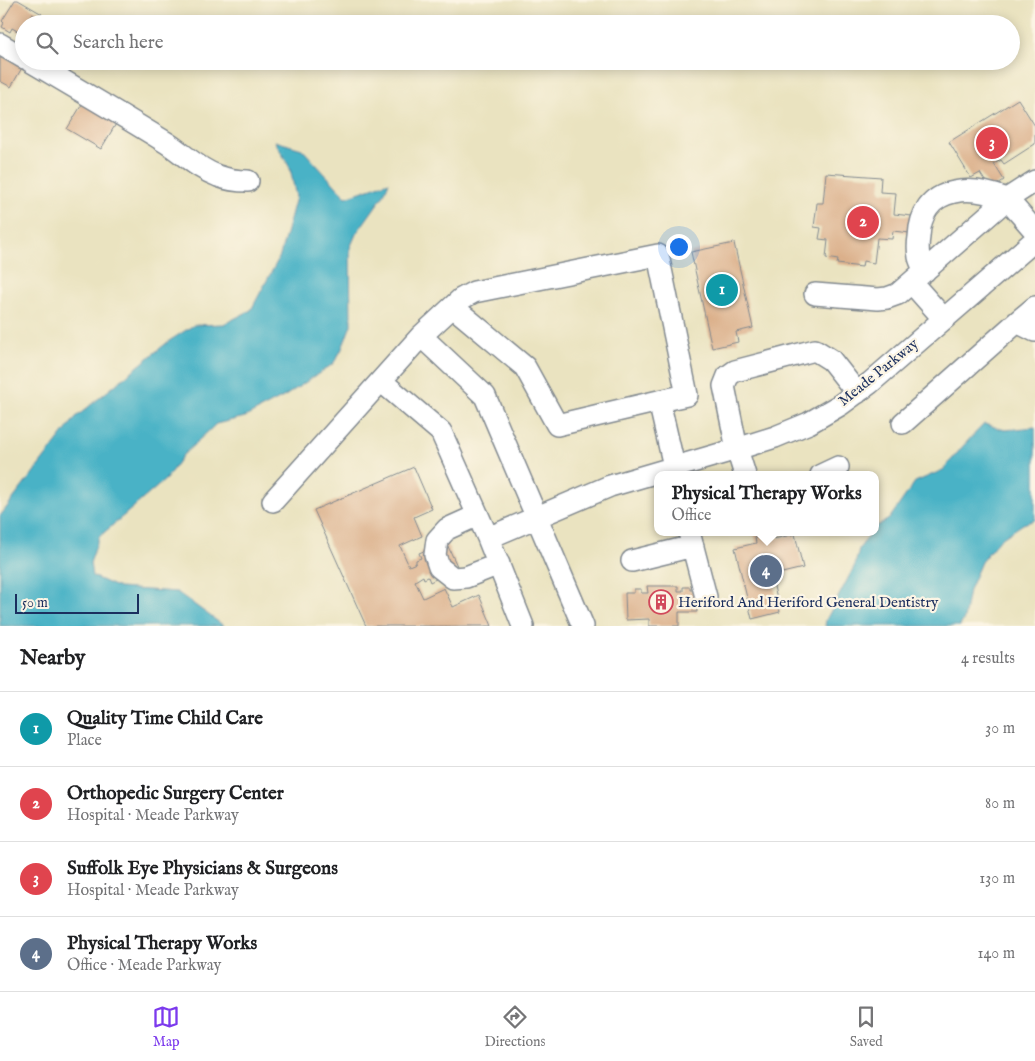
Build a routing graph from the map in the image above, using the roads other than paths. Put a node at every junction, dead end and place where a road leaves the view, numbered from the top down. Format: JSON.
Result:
{"nodes":[{"id":1,"x":0,"y":44,"type":"edge"},
{"id":2,"x":15,"y":53,"type":"edge"},
{"id":3,"x":46,"y":70,"type":"edge"},
{"id":4,"x":248,"y":181,"type":"dead end"},
{"id":5,"x":1035,"y":181,"type":"edge"},
{"id":6,"x":1007,"y":199,"type":"junction"},
{"id":7,"x":1035,"y":231,"type":"edge"},
{"id":8,"x":1035,"y":240,"type":"edge"},
{"id":9,"x":919,"y":277,"type":"junction"},
{"id":10,"x":815,"y":294,"type":"dead end"},
{"id":11,"x":453,"y":307,"type":"junction"},
{"id":12,"x":1035,"y":307,"type":"edge"},
{"id":13,"x":943,"y":318,"type":"junction"},
{"id":14,"x":1026,"y":326,"type":"edge"},
{"id":15,"x":421,"y":336,"type":"junction"},
{"id":16,"x":381,"y":381,"type":"junction"},
{"id":17,"x":857,"y":393,"type":"junction"},
{"id":18,"x":659,"y":401,"type":"junction"},
{"id":19,"x":903,"y":422,"type":"dead end"},
{"id":20,"x":737,"y":449,"type":"junction"},
{"id":21,"x":675,"y":471,"type":"edge"},
{"id":22,"x":744,"y":471,"type":"edge"},
{"id":23,"x":654,"y":476,"type":"edge"},
{"id":24,"x":273,"y":501,"type":"dead end"},
{"id":25,"x":478,"y":514,"type":"junction"},
{"id":26,"x":536,"y":517,"type":"junction"},
{"id":27,"x":488,"y":538,"type":"junction"},
{"id":28,"x":691,"y":539,"type":"edge"},
{"id":29,"x":632,"y":561,"type":"dead end"},
{"id":30,"x":499,"y":564,"type":"junction"},
{"id":31,"x":706,"y":598,"type":"dead end"},
{"id":32,"x":523,"y":626,"type":"edge"},
{"id":33,"x":583,"y":626,"type":"edge"}],
"edges":[{"from":1,"to":2,"type":"street"},
{"from":3,"to":4,"type":"street"},
{"from":5,"to":6,"type":"street"},
{"from":6,"to":7,"type":"street"},
{"from":6,"to":9,"type":"street"},
{"from":6,"to":9,"type":"street"},
{"from":8,"to":13,"type":"street","name":"Meade Parkway"},
{"from":9,"to":10,"type":"street"},
{"from":9,"to":13,"type":"street"},
{"from":11,"to":15,"type":"street"},
{"from":11,"to":18,"type":"street"},
{"from":11,"to":18,"type":"street"},
{"from":12,"to":14,"type":"street"},
{"from":13,"to":17,"type":"street","name":"Meade Parkway"},
{"from":14,"to":19,"type":"street"},
{"from":15,"to":16,"type":"street"},
{"from":15,"to":26,"type":"street"},
{"from":16,"to":24,"type":"street"},
{"from":16,"to":25,"type":"street"},
{"from":17,"to":20,"type":"street","name":"Meade Parkway"},
{"from":17,"to":20,"type":"street"},
{"from":18,"to":21,"type":"street"},
{"from":20,"to":21,"type":"street","name":"Meade Parkway"},
{"from":20,"to":22,"type":"street"},
{"from":23,"to":26,"type":"street","name":"Meade Parkway"},
{"from":25,"to":27,"type":"street"},
{"from":25,"to":30,"type":"street"},
{"from":26,"to":27,"type":"street","name":"Meade Parkway"},
{"from":26,"to":33,"type":"street"},
{"from":27,"to":30,"type":"street"},
{"from":28,"to":29,"type":"street"},
{"from":28,"to":31,"type":"street"},
{"from":30,"to":32,"type":"street"}]}
